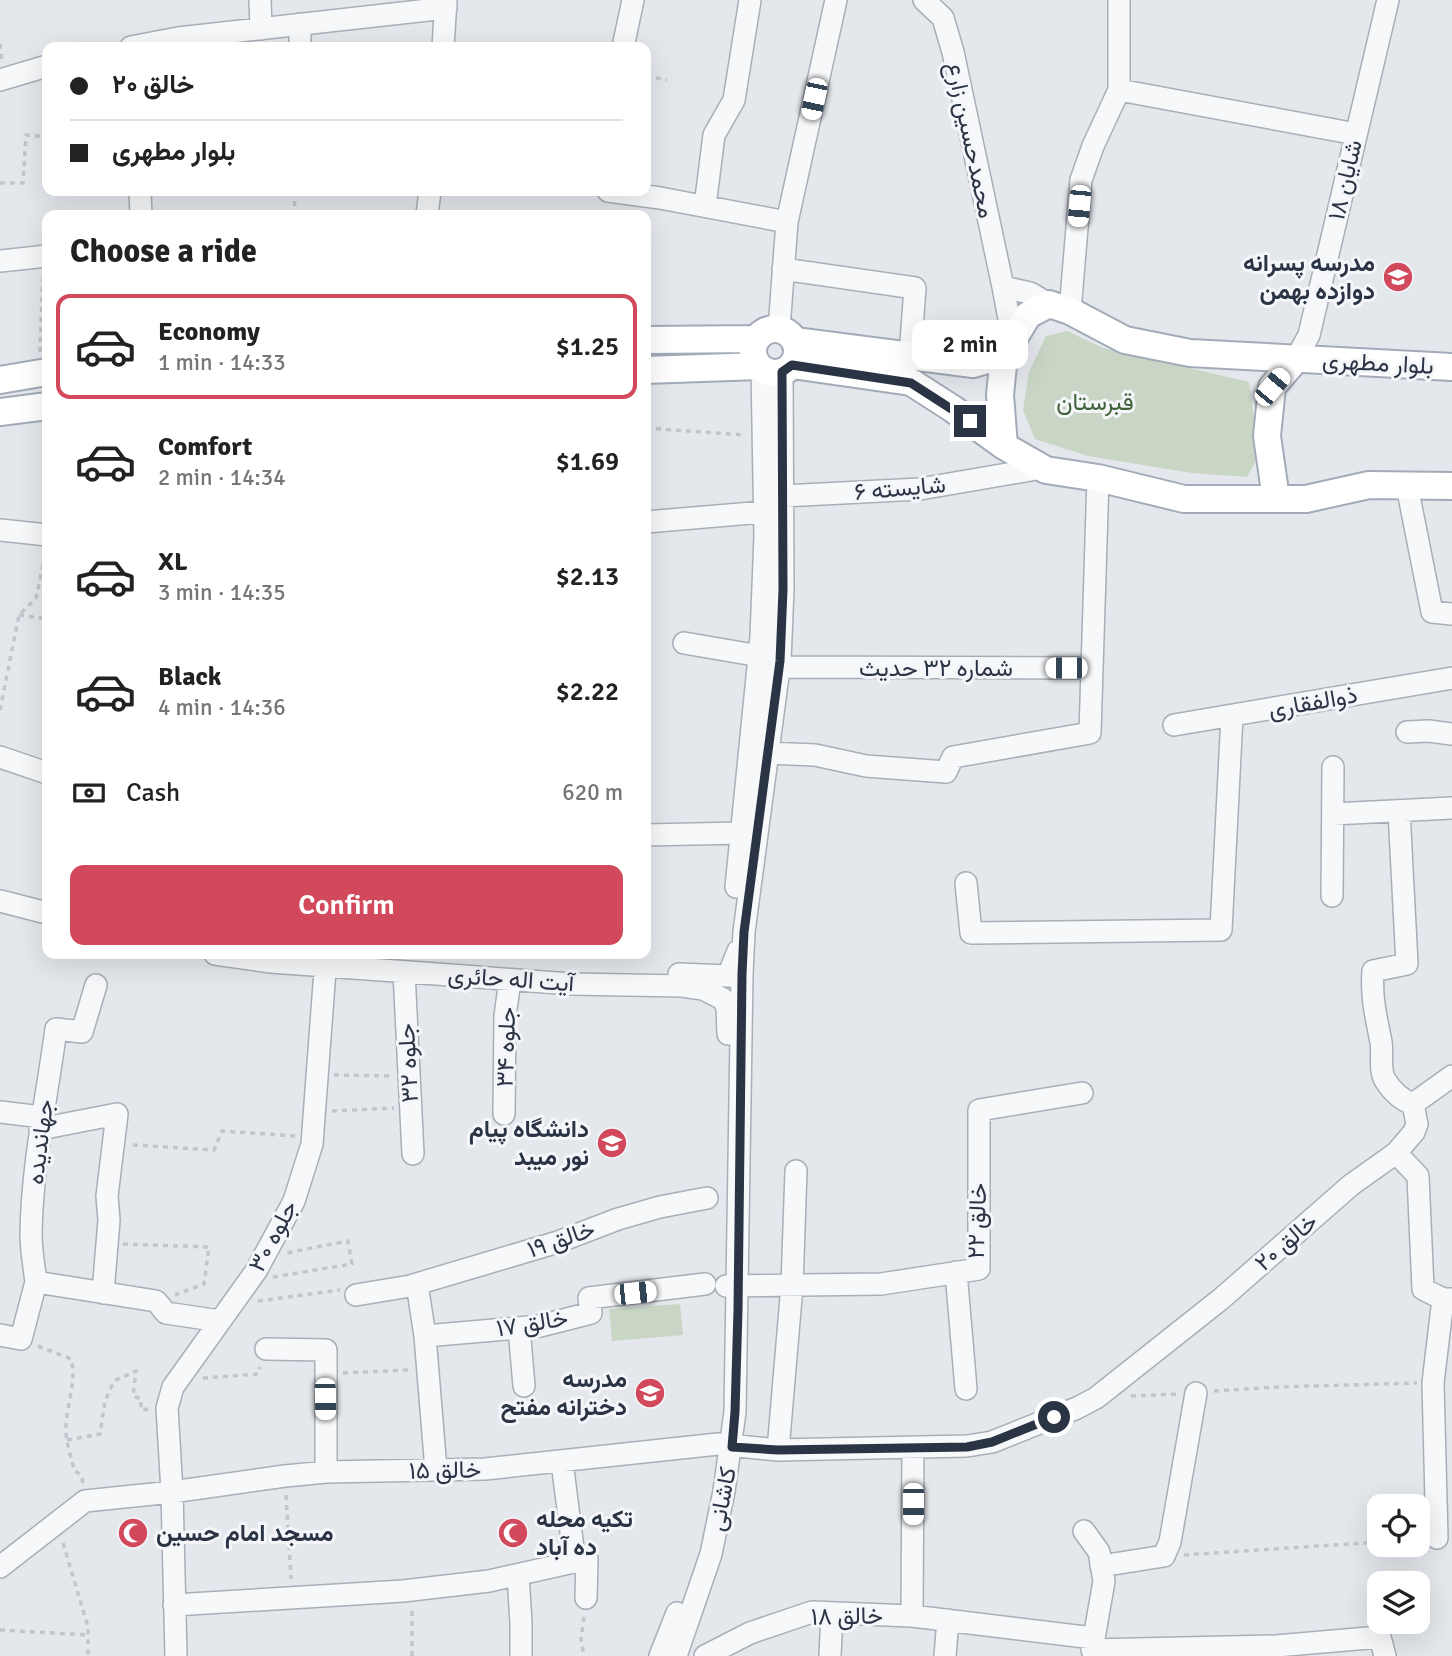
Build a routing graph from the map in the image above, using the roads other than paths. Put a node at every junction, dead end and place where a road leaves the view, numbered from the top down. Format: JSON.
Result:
{"nodes":[{"id":1,"x":260,"y":0,"type":"edge"},
{"id":2,"x":633,"y":0,"type":"edge"},
{"id":3,"x":750,"y":0,"type":"edge"},
{"id":4,"x":836,"y":0,"type":"edge"},
{"id":5,"x":925,"y":0,"type":"edge"},
{"id":6,"x":1119,"y":0,"type":"edge"},
{"id":7,"x":1388,"y":0,"type":"edge"},
{"id":8,"x":446,"y":4,"type":"edge"},
{"id":9,"x":300,"y":24,"type":"junction"},
{"id":10,"x":261,"y":29,"type":"junction"},
{"id":11,"x":157,"y":42,"type":"edge"},
{"id":12,"x":300,"y":42,"type":"edge"},
{"id":13,"x":443,"y":42,"type":"edge"},
{"id":14,"x":624,"y":42,"type":"edge"},
{"id":15,"x":42,"y":67,"type":"edge"},
{"id":16,"x":0,"y":80,"type":"edge"},
{"id":17,"x":1119,"y":90,"type":"junction"},
{"id":18,"x":1356,"y":134,"type":"junction"},
{"id":19,"x":640,"y":196,"type":"edge"},
{"id":20,"x":705,"y":206,"type":"junction"},
{"id":21,"x":787,"y":222,"type":"junction"},
{"id":22,"x":42,"y":256,"type":"edge"},
{"id":23,"x":0,"y":261,"type":"edge"},
{"id":24,"x":783,"y":269,"type":"junction"},
{"id":25,"x":1003,"y":287,"type":"junction"},
{"id":26,"x":1059,"y":307,"type":"junction"},
{"id":27,"x":651,"y":342,"type":"edge"},
{"id":28,"x":1008,"y":347,"type":"junction"},
{"id":29,"x":775,"y":354,"type":"junction"},
{"id":30,"x":910,"y":356,"type":"junction"},
{"id":31,"x":1296,"y":359,"type":"junction"},
{"id":32,"x":1452,"y":366,"type":"edge"},
{"id":33,"x":651,"y":369,"type":"edge"},
{"id":34,"x":42,"y":372,"type":"edge"},
{"id":35,"x":0,"y":380,"type":"edge"},
{"id":36,"x":42,"y":407,"type":"edge"},
{"id":37,"x":2,"y":412,"type":"edge"},
{"id":38,"x":1004,"y":446,"type":"junction"},
{"id":39,"x":1042,"y":468,"type":"junction"},
{"id":40,"x":1098,"y":478,"type":"junction"},
{"id":41,"x":1407,"y":486,"type":"junction"},
{"id":42,"x":1452,"y":486,"type":"edge"},
{"id":43,"x":783,"y":496,"type":"junction"},
{"id":44,"x":1276,"y":499,"type":"junction"},
{"id":45,"x":764,"y":512,"type":"junction"},
{"id":46,"x":651,"y":523,"type":"edge"},
{"id":47,"x":0,"y":530,"type":"edge"},
{"id":48,"x":42,"y":534,"type":"edge"},
{"id":49,"x":1442,"y":613,"type":"edge"},
{"id":50,"x":684,"y":643,"type":"dead end"},
{"id":51,"x":760,"y":656,"type":"junction"},
{"id":52,"x":779,"y":667,"type":"junction"},
{"id":53,"x":1092,"y":668,"type":"junction"},
{"id":54,"x":1452,"y":678,"type":"edge"},
{"id":55,"x":1232,"y":716,"type":"junction"},
{"id":56,"x":1174,"y":725,"type":"dead end"},
{"id":57,"x":1407,"y":732,"type":"dead end"},
{"id":58,"x":1452,"y":734,"type":"edge"},
{"id":59,"x":767,"y":753,"type":"junction"},
{"id":60,"x":0,"y":757,"type":"edge"},
{"id":61,"x":1333,"y":767,"type":"dead end"},
{"id":62,"x":42,"y":771,"type":"edge"},
{"id":63,"x":1452,"y":808,"type":"edge"},
{"id":64,"x":1399,"y":811,"type":"junction"},
{"id":65,"x":1333,"y":814,"type":"junction"},
{"id":66,"x":741,"y":833,"type":"junction"},
{"id":67,"x":651,"y":835,"type":"edge"},
{"id":68,"x":967,"y":883,"type":"dead end"},
{"id":69,"x":1332,"y":896,"type":"dead end"},
{"id":70,"x":3,"y":901,"type":"edge"},
{"id":71,"x":42,"y":904,"type":"edge"},
{"id":72,"x":42,"y":912,"type":"edge"},
{"id":73,"x":744,"y":932,"type":"junction"},
{"id":74,"x":250,"y":959,"type":"edge"},
{"id":75,"x":308,"y":959,"type":"edge"},
{"id":76,"x":362,"y":961,"type":"edge"},
{"id":77,"x":326,"y":962,"type":"junction"},
{"id":78,"x":404,"y":972,"type":"junction"},
{"id":79,"x":728,"y":976,"type":"junction"},
{"id":80,"x":510,"y":980,"type":"junction"},
{"id":81,"x":96,"y":985,"type":"dead end"},
{"id":82,"x":727,"y":1008,"type":"junction"},
{"id":83,"x":740,"y":1034,"type":"junction"},
{"id":84,"x":1452,"y":1076,"type":"edge"},
{"id":85,"x":1082,"y":1093,"type":"dead end"},
{"id":86,"x":1413,"y":1104,"type":"junction"},
{"id":87,"x":0,"y":1112,"type":"edge"},
{"id":88,"x":504,"y":1114,"type":"dead end"},
{"id":89,"x":41,"y":1123,"type":"junction"},
{"id":90,"x":1396,"y":1153,"type":"junction"},
{"id":91,"x":413,"y":1154,"type":"dead end"},
{"id":92,"x":796,"y":1171,"type":"dead end"},
{"id":93,"x":707,"y":1198,"type":"dead end"},
{"id":94,"x":956,"y":1272,"type":"junction"},
{"id":95,"x":36,"y":1282,"type":"junction"},
{"id":96,"x":414,"y":1285,"type":"junction"},
{"id":97,"x":723,"y":1286,"type":"junction"},
{"id":98,"x":792,"y":1286,"type":"junction"},
{"id":99,"x":103,"y":1293,"type":"junction"},
{"id":100,"x":356,"y":1295,"type":"road end"},
{"id":101,"x":1448,"y":1300,"type":"edge"},
{"id":102,"x":226,"y":1313,"type":"junction"},
{"id":103,"x":519,"y":1328,"type":"junction"},
{"id":104,"x":425,"y":1336,"type":"junction"},
{"id":105,"x":10,"y":1337,"type":"edge"},
{"id":106,"x":266,"y":1349,"type":"road end"},
{"id":107,"x":524,"y":1386,"type":"dead end"},
{"id":108,"x":966,"y":1389,"type":"dead end"},
{"id":109,"x":1196,"y":1393,"type":"road end"},
{"id":110,"x":725,"y":1446,"type":"junction"},
{"id":111,"x":913,"y":1448,"type":"junction"},
{"id":112,"x":1444,"y":1449,"type":"edge"},
{"id":113,"x":778,"y":1450,"type":"junction"},
{"id":114,"x":562,"y":1462,"type":"junction"},
{"id":115,"x":436,"y":1470,"type":"junction"},
{"id":116,"x":326,"y":1472,"type":"junction"},
{"id":117,"x":172,"y":1492,"type":"junction"},
{"id":118,"x":1084,"y":1531,"type":"dead end"},
{"id":119,"x":1437,"y":1538,"type":"dead end"},
{"id":120,"x":587,"y":1559,"type":"junction"},
{"id":121,"x":1101,"y":1566,"type":"junction"},
{"id":122,"x":0,"y":1567,"type":"edge"},
{"id":123,"x":518,"y":1575,"type":"junction"},
{"id":124,"x":586,"y":1598,"type":"road end"},
{"id":125,"x":174,"y":1605,"type":"junction"},
{"id":126,"x":832,"y":1613,"type":"junction"},
{"id":127,"x":912,"y":1616,"type":"junction"},
{"id":128,"x":948,"y":1620,"type":"junction"},
{"id":129,"x":1092,"y":1648,"type":"edge"},
{"id":130,"x":1261,"y":1651,"type":"edge"},
{"id":131,"x":176,"y":1656,"type":"edge"},
{"id":132,"x":521,"y":1656,"type":"edge"},
{"id":133,"x":660,"y":1656,"type":"edge"},
{"id":134,"x":676,"y":1656,"type":"edge"},
{"id":135,"x":705,"y":1656,"type":"edge"},
{"id":136,"x":830,"y":1656,"type":"edge"},
{"id":137,"x":945,"y":1656,"type":"edge"},
{"id":138,"x":1385,"y":1656,"type":"edge"}],
"edges":[{"from":1,"to":10,"type":"street"},
{"from":2,"to":14,"type":"street"},
{"from":3,"to":20,"type":"street"},
{"from":4,"to":21,"type":"street"},
{"from":5,"to":25,"type":"street","name":"محمدحسین زارع"},
{"from":6,"to":17,"type":"street"},
{"from":7,"to":18,"type":"street","name":"شایان ۱۸"},
{"from":8,"to":9,"type":"street"},
{"from":8,"to":13,"type":"street"},
{"from":9,"to":10,"type":"street"},
{"from":9,"to":12,"type":"street"},
{"from":10,"to":11,"type":"street"},
{"from":15,"to":16,"type":"street"},
{"from":17,"to":18,"type":"street"},
{"from":17,"to":26,"type":"street"},
{"from":18,"to":31,"type":"street","name":"شایان ۱۸"},
{"from":19,"to":20,"type":"street"},
{"from":20,"to":21,"type":"street"},
{"from":21,"to":24,"type":"street"},
{"from":22,"to":23,"type":"street"},
{"from":24,"to":29,"type":"street"},
{"from":24,"to":30,"type":"street"},
{"from":25,"to":26,"type":"street"},
{"from":25,"to":28,"type":"street","name":"محمدحسین زارع"},
{"from":26,"to":28,"type":"main road"},
{"from":26,"to":31,"type":"main road","name":"بلوار مطهری"},
{"from":27,"to":29,"type":"main road"},
{"from":28,"to":30,"type":"main road"},
{"from":28,"to":38,"type":"main road"},
{"from":29,"to":30,"type":"main road"},
{"from":29,"to":33,"type":"main road"},
{"from":29,"to":38,"type":"main road"},
{"from":29,"to":43,"type":"street","name":"کاشانی"},
{"from":29,"to":45,"type":"street","name":"کاشانی"},
{"from":31,"to":32,"type":"main road","name":"بلوار مطهری"},
{"from":31,"to":44,"type":"main road"},
{"from":34,"to":35,"type":"main road"},
{"from":35,"to":37,"type":"main road"},
{"from":36,"to":37,"type":"main road"},
{"from":38,"to":39,"type":"main road"},
{"from":39,"to":40,"type":"main road"},
{"from":39,"to":43,"type":"street","name":"شایسته ۶"},
{"from":40,"to":44,"type":"main road"},
{"from":40,"to":53,"type":"street"},
{"from":41,"to":42,"type":"main road"},
{"from":41,"to":44,"type":"main road"},
{"from":41,"to":49,"type":"street"},
{"from":43,"to":45,"type":"street"},
{"from":43,"to":52,"type":"street","name":"کاشانی"},
{"from":45,"to":46,"type":"street"},
{"from":45,"to":51,"type":"street","name":"کاشانی"},
{"from":47,"to":48,"type":"street"},
{"from":50,"to":51,"type":"street"},
{"from":51,"to":66,"type":"street","name":"کاشانی"},
{"from":52,"to":53,"type":"street","name":"شماره ۳۲ حدیث"},
{"from":52,"to":59,"type":"street","name":"کاشانی"},
{"from":53,"to":59,"type":"street"},
{"from":54,"to":55,"type":"street","name":"ذوالفقاری"},
{"from":55,"to":56,"type":"street","name":"ذوالفقاری"},
{"from":55,"to":68,"type":"street"},
{"from":57,"to":58,"type":"street"},
{"from":59,"to":73,"type":"street","name":"کاشانی"},
{"from":60,"to":62,"type":"street"},
{"from":61,"to":65,"type":"street"},
{"from":63,"to":64,"type":"street"},
{"from":64,"to":65,"type":"street"},
{"from":64,"to":86,"type":"street"},
{"from":65,"to":69,"type":"street"},
{"from":66,"to":67,"type":"street"},
{"from":66,"to":79,"type":"street","name":"کاشانی"},
{"from":70,"to":71,"type":"street"},
{"from":70,"to":72,"type":"street"},
{"from":73,"to":79,"type":"street"},
{"from":73,"to":83,"type":"street","name":"کاشانی"},
{"from":74,"to":77,"type":"street","name":"آیت اله حائری"},
{"from":75,"to":77,"type":"street","name":"آیت اله حائری"},
{"from":76,"to":77,"type":"street","name":"آیت اله حائری"},
{"from":76,"to":78,"type":"street","name":"آیت اله حائری"},
{"from":76,"to":79,"type":"street","name":"آیت اله حائری"},
{"from":77,"to":102,"type":"street","name":"جلوه ۳۰"},
{"from":78,"to":80,"type":"street","name":"آیت اله حائری"},
{"from":78,"to":91,"type":"street","name":"جلوه ۳۲"},
{"from":79,"to":82,"type":"street","name":"کاشانی"},
{"from":80,"to":82,"type":"street","name":"آیت اله حائری"},
{"from":80,"to":88,"type":"street","name":"جلوه ۳۴"},
{"from":81,"to":89,"type":"street","name":"جهاندیده"},
{"from":82,"to":83,"type":"street"},
{"from":82,"to":97,"type":"street","name":"کاشانی"},
{"from":83,"to":97,"type":"street","name":"کاشانی"},
{"from":84,"to":86,"type":"street"},
{"from":85,"to":94,"type":"street","name":"خالق ۲۲"},
{"from":86,"to":90,"type":"street","name":"خالق ۲۰"},
{"from":87,"to":89,"type":"street"},
{"from":89,"to":95,"type":"street","name":"جهاندیده"},
{"from":89,"to":99,"type":"street"},
{"from":90,"to":101,"type":"street"},
{"from":90,"to":111,"type":"street","name":"خالق ۲۰"},
{"from":92,"to":98,"type":"street"},
{"from":93,"to":96,"type":"street","name":"خالق ۱۹"},
{"from":94,"to":98,"type":"street","name":"خالق ۲۲"},
{"from":94,"to":108,"type":"street"},
{"from":95,"to":99,"type":"street"},
{"from":95,"to":105,"type":"street","name":"جهاندیده"},
{"from":96,"to":100,"type":"street","name":"خالق ۱۹"},
{"from":96,"to":104,"type":"street"},
{"from":97,"to":98,"type":"street","name":"خالق ۲۲"},
{"from":97,"to":103,"type":"street","name":"خالق ۱۷"},
{"from":97,"to":110,"type":"street","name":"کاشانی"},
{"from":98,"to":113,"type":"street"},
{"from":99,"to":102,"type":"street"},
{"from":101,"to":112,"type":"street"},
{"from":102,"to":117,"type":"street","name":"جلوه ۳۰"},
{"from":103,"to":104,"type":"street","name":"خالق ۱۷"},
{"from":103,"to":107,"type":"street"},
{"from":104,"to":115,"type":"street"},
{"from":106,"to":116,"type":"street"},
{"from":109,"to":121,"type":"street"},
{"from":110,"to":113,"type":"street","name":"خالق ۲۰"},
{"from":110,"to":114,"type":"street","name":"خالق ۱۵"},
{"from":110,"to":133,"type":"street","name":"کاشانی"},
{"from":110,"to":134,"type":"street","name":"کاشانی"},
{"from":111,"to":113,"type":"street","name":"خالق ۲۰"},
{"from":111,"to":127,"type":"street","name":"خالق ۱۸"},
{"from":112,"to":119,"type":"street"},
{"from":114,"to":115,"type":"street","name":"خالق ۱۵"},
{"from":114,"to":120,"type":"street"},
{"from":115,"to":116,"type":"street","name":"خالق ۱۵"},
{"from":116,"to":117,"type":"street","name":"خالق ۱۵"},
{"from":117,"to":122,"type":"street","name":"خالق ۱۵"},
{"from":117,"to":125,"type":"street","name":"جلوه ۳۰"},
{"from":118,"to":121,"type":"street"},
{"from":120,"to":123,"type":"street"},
{"from":120,"to":124,"type":"street"},
{"from":121,"to":129,"type":"street"},
{"from":123,"to":125,"type":"street"},
{"from":123,"to":132,"type":"street"},
{"from":125,"to":131,"type":"street","name":"جلوه ۳۰"},
{"from":126,"to":127,"type":"street","name":"خالق ۱۸"},
{"from":126,"to":135,"type":"street","name":"خالق ۱۸"},
{"from":126,"to":136,"type":"street"},
{"from":127,"to":128,"type":"street","name":"خالق ۱۸"},
{"from":128,"to":129,"type":"street","name":"خالق ۱۸"},
{"from":128,"to":137,"type":"street"},
{"from":129,"to":130,"type":"street","name":"خالق ۱۸"},
{"from":130,"to":138,"type":"street","name":"خالق ۱۸"}]}
